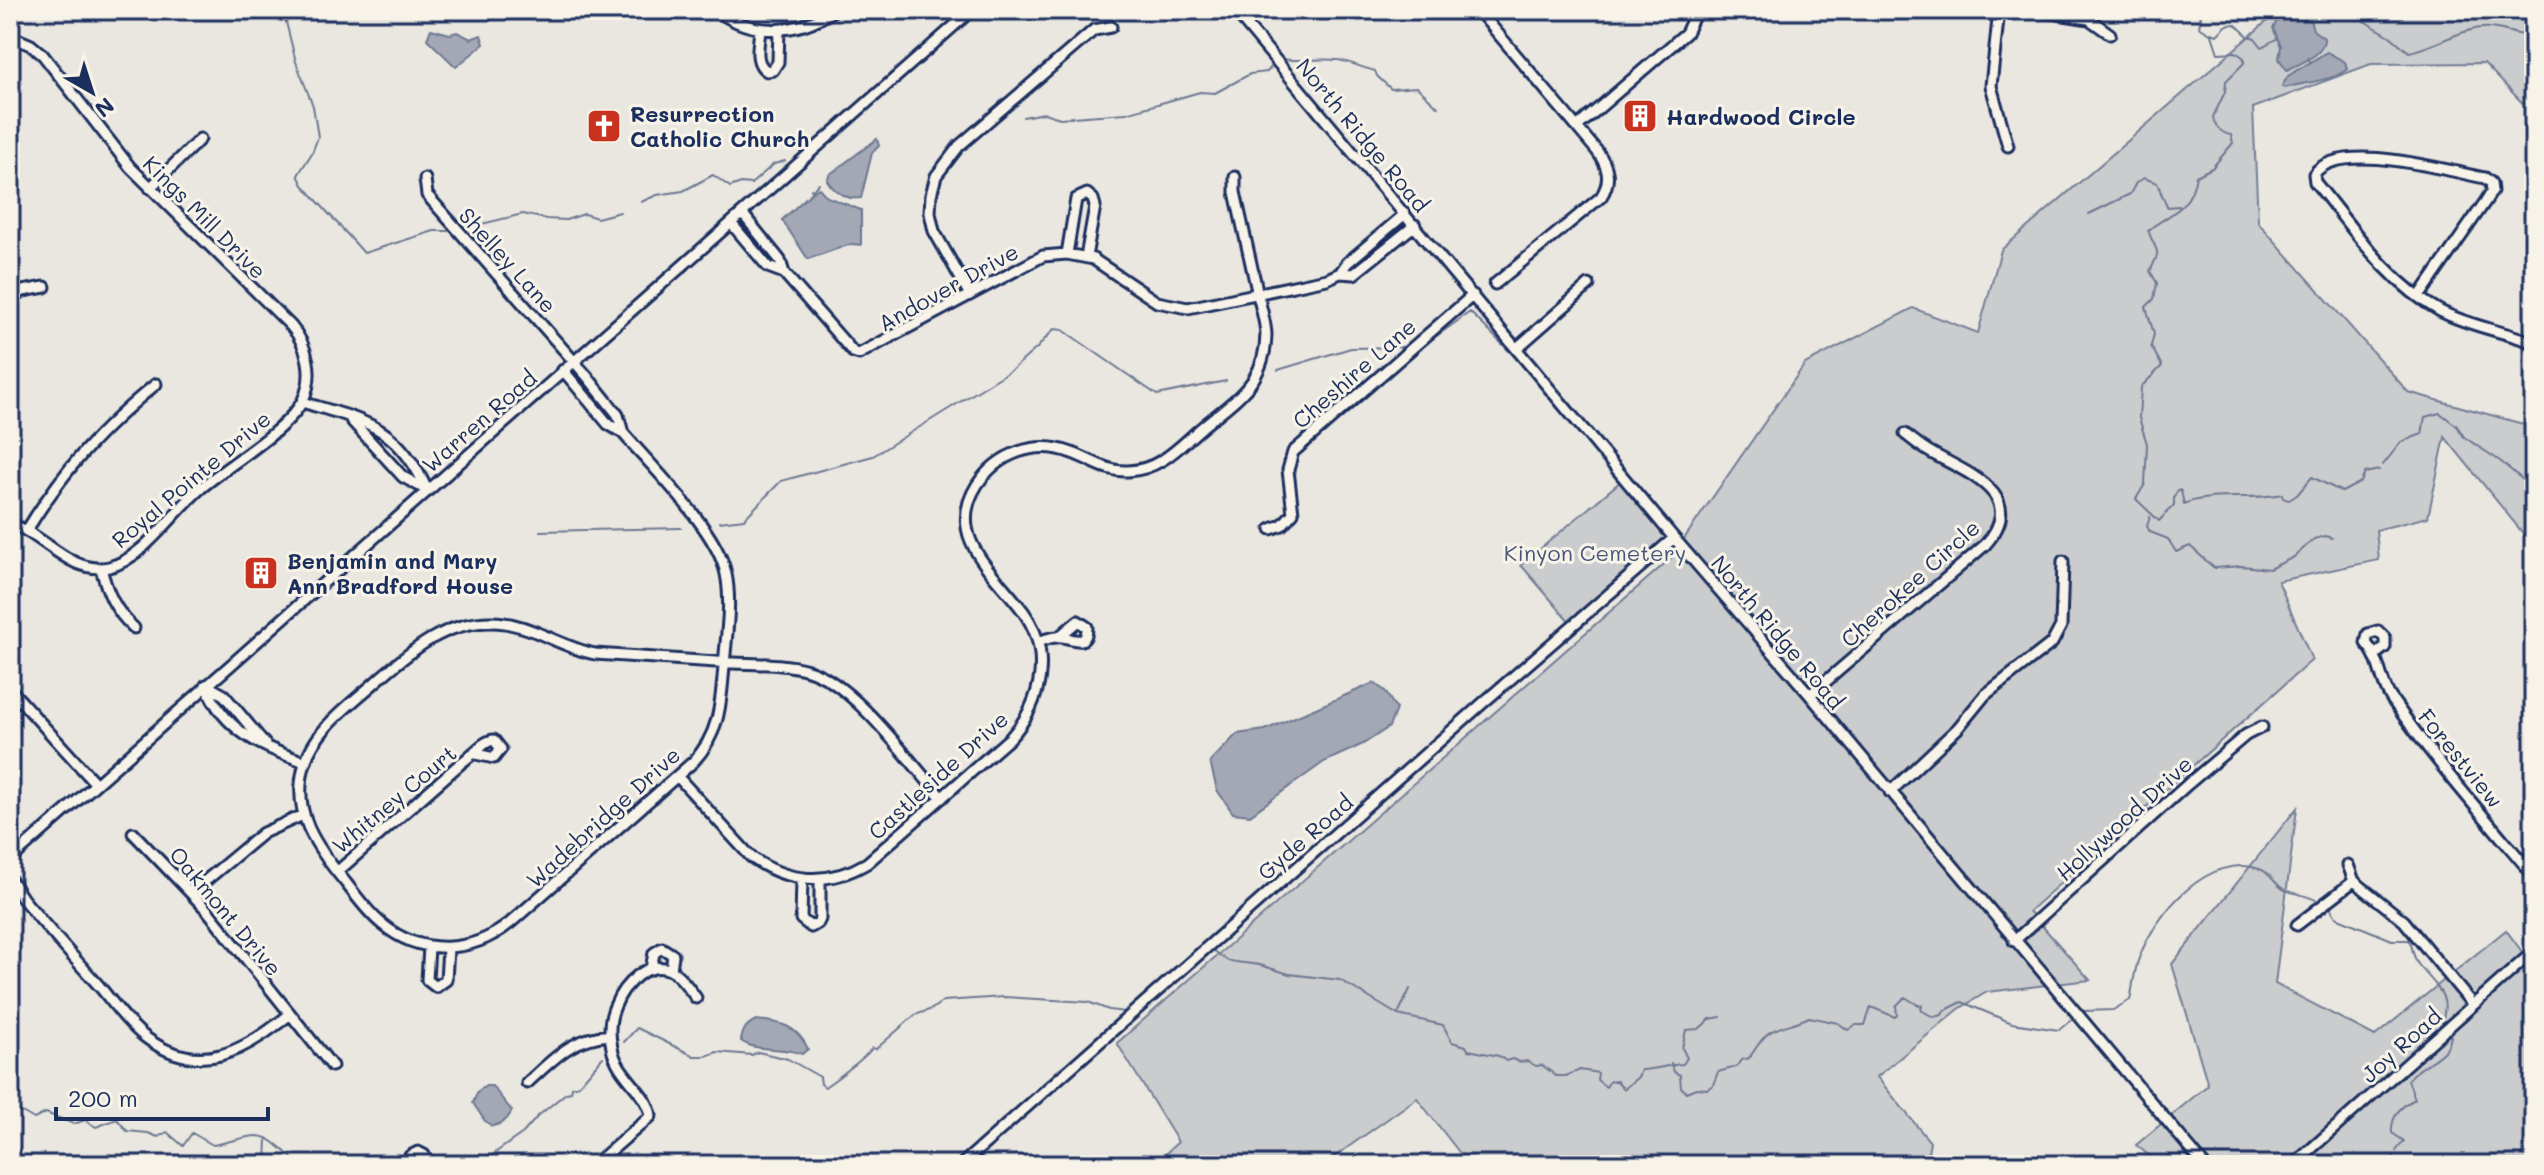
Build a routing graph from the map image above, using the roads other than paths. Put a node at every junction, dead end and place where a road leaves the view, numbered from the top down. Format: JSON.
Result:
{"nodes":[{"id":1,"x":716,"y":10,"type":"edge"},
{"id":2,"x":834,"y":10,"type":"edge"},
{"id":3,"x":972,"y":10,"type":"edge"},
{"id":4,"x":1234,"y":10,"type":"edge"},
{"id":5,"x":1478,"y":10,"type":"edge"},
{"id":6,"x":1692,"y":10,"type":"edge"},
{"id":7,"x":1999,"y":10,"type":"edge"},
{"id":8,"x":2033,"y":10,"type":"edge"},
{"id":9,"x":1111,"y":27,"type":"dead end"},
{"id":10,"x":760,"y":29,"type":"junction"},
{"id":11,"x":779,"y":30,"type":"junction"},
{"id":12,"x":2110,"y":34,"type":"dead end"},
{"id":13,"x":10,"y":36,"type":"edge"},
{"id":14,"x":1577,"y":127,"type":"junction"},
{"id":15,"x":200,"y":139,"type":"dead end"},
{"id":16,"x":2008,"y":146,"type":"dead end"},
{"id":17,"x":1235,"y":177,"type":"dead end"},
{"id":18,"x":425,"y":179,"type":"dead end"},
{"id":19,"x":150,"y":188,"type":"junction"},
{"id":20,"x":742,"y":213,"type":"junction"},
{"id":21,"x":1405,"y":214,"type":"junction"},
{"id":22,"x":731,"y":223,"type":"junction"},
{"id":23,"x":1415,"y":225,"type":"junction"},
{"id":24,"x":1067,"y":254,"type":"junction"},
{"id":25,"x":1086,"y":257,"type":"junction"},
{"id":26,"x":784,"y":273,"type":"junction"},
{"id":27,"x":1340,"y":273,"type":"junction"},
{"id":28,"x":1495,"y":284,"type":"dead end"},
{"id":29,"x":1589,"y":285,"type":"dead end"},
{"id":30,"x":45,"y":287,"type":"dead end"},
{"id":31,"x":1258,"y":294,"type":"junction"},
{"id":32,"x":970,"y":295,"type":"junction"},
{"id":33,"x":1473,"y":295,"type":"junction"},
{"id":34,"x":2419,"y":297,"type":"junction"},
{"id":35,"x":10,"y":299,"type":"edge"},
{"id":36,"x":2534,"y":343,"type":"edge"},
{"id":37,"x":1517,"y":348,"type":"junction"},
{"id":38,"x":574,"y":361,"type":"junction"},
{"id":39,"x":563,"y":370,"type":"junction"},
{"id":40,"x":156,"y":384,"type":"dead end"},
{"id":41,"x":302,"y":402,"type":"junction"},
{"id":42,"x":349,"y":418,"type":"junction"},
{"id":43,"x":623,"y":433,"type":"junction"},
{"id":44,"x":1905,"y":434,"type":"dead end"},
{"id":45,"x":427,"y":490,"type":"junction"},
{"id":46,"x":10,"y":524,"type":"edge"},
{"id":47,"x":1271,"y":529,"type":"dead end"},
{"id":48,"x":27,"y":530,"type":"junction"},
{"id":49,"x":1674,"y":538,"type":"junction"},
{"id":50,"x":2063,"y":561,"type":"dead end"},
{"id":51,"x":101,"y":568,"type":"junction"},
{"id":52,"x":134,"y":628,"type":"dead end"},
{"id":53,"x":1060,"y":636,"type":"dead end"},
{"id":54,"x":1038,"y":642,"type":"junction"},
{"id":55,"x":2376,"y":654,"type":"dead end"},
{"id":56,"x":724,"y":662,"type":"junction"},
{"id":57,"x":206,"y":685,"type":"junction"},
{"id":58,"x":10,"y":689,"type":"edge"},
{"id":59,"x":1810,"y":695,"type":"junction"},
{"id":60,"x":2262,"y":727,"type":"dead end"},
{"id":61,"x":476,"y":754,"type":"dead end"},
{"id":62,"x":306,"y":762,"type":"junction"},
{"id":63,"x":677,"y":776,"type":"junction"},
{"id":64,"x":96,"y":784,"type":"junction"},
{"id":65,"x":1890,"y":792,"type":"junction"},
{"id":66,"x":942,"y":798,"type":"junction"},
{"id":67,"x":303,"y":815,"type":"junction"},
{"id":68,"x":133,"y":833,"type":"dead end"},
{"id":69,"x":10,"y":860,"type":"edge"},
{"id":70,"x":2348,"y":865,"type":"dead end"},
{"id":71,"x":337,"y":872,"type":"junction"},
{"id":72,"x":2534,"y":876,"type":"edge"},
{"id":73,"x":10,"y":879,"type":"edge"},
{"id":74,"x":802,"y":879,"type":"junction"},
{"id":75,"x":820,"y":879,"type":"junction"},
{"id":76,"x":2354,"y":881,"type":"junction"},
{"id":77,"x":10,"y":892,"type":"edge"},
{"id":78,"x":192,"y":892,"type":"junction"},
{"id":79,"x":23,"y":899,"type":"junction"},
{"id":80,"x":2297,"y":925,"type":"dead end"},
{"id":81,"x":2014,"y":941,"type":"junction"},
{"id":82,"x":424,"y":946,"type":"junction"},
{"id":83,"x":448,"y":948,"type":"junction"},
{"id":84,"x":2534,"y":951,"type":"edge"},
{"id":85,"x":651,"y":969,"type":"junction"},
{"id":86,"x":671,"y":970,"type":"junction"},
{"id":87,"x":696,"y":998,"type":"dead end"},
{"id":88,"x":2473,"y":1005,"type":"junction"},
{"id":89,"x":289,"y":1015,"type":"junction"},
{"id":90,"x":610,"y":1035,"type":"junction"},
{"id":91,"x":332,"y":1066,"type":"dead end"},
{"id":92,"x":527,"y":1083,"type":"dead end"},
{"id":93,"x":408,"y":1165,"type":"edge"},
{"id":94,"x":425,"y":1165,"type":"edge"},
{"id":95,"x":600,"y":1165,"type":"edge"},
{"id":96,"x":961,"y":1165,"type":"edge"},
{"id":97,"x":2204,"y":1165,"type":"edge"},
{"id":98,"x":2293,"y":1165,"type":"edge"}],
"edges":[{"from":1,"to":10,"type":"street"},
{"from":2,"to":11,"type":"street"},
{"from":3,"to":20,"type":"street","name":"Warren Road"},
{"from":4,"to":21,"type":"street","name":"North Ridge Road"},
{"from":5,"to":14,"type":"street"},
{"from":6,"to":14,"type":"street"},
{"from":7,"to":16,"type":"street"},
{"from":8,"to":12,"type":"street"},
{"from":9,"to":32,"type":"street"},
{"from":10,"to":11,"type":"street"},
{"from":10,"to":11,"type":"street"},
{"from":13,"to":19,"type":"street","name":"Kings Mill Drive"},
{"from":14,"to":28,"type":"street"},
{"from":15,"to":19,"type":"street"},
{"from":17,"to":31,"type":"street","name":"Castleside Drive"},
{"from":18,"to":38,"type":"street","name":"Shelley Lane"},
{"from":19,"to":41,"type":"street","name":"Kings Mill Drive"},
{"from":20,"to":22,"type":"street","name":"Warren Road"},
{"from":20,"to":26,"type":"street","name":"Andover Drive"},
{"from":21,"to":23,"type":"street","name":"North Ridge Road"},
{"from":21,"to":27,"type":"street"},
{"from":22,"to":26,"type":"street","name":"Andover Drive"},
{"from":22,"to":38,"type":"street","name":"Warren Road"},
{"from":23,"to":27,"type":"street","name":"Andover Drive"},
{"from":23,"to":33,"type":"street","name":"North Ridge Road"},
{"from":24,"to":25,"type":"street","name":"Andover Drive"},
{"from":24,"to":25,"type":"street"},
{"from":24,"to":32,"type":"street","name":"Andover Drive"},
{"from":25,"to":31,"type":"street","name":"Andover Drive"},
{"from":26,"to":32,"type":"street","name":"Andover Drive"},
{"from":27,"to":31,"type":"street","name":"Andover Drive"},
{"from":29,"to":37,"type":"street"},
{"from":30,"to":35,"type":"street"},
{"from":31,"to":54,"type":"street","name":"Castleside Drive"},
{"from":33,"to":37,"type":"street","name":"North Ridge Road"},
{"from":33,"to":47,"type":"street","name":"Cheshire Lane"},
{"from":34,"to":34,"type":"street"},
{"from":34,"to":36,"type":"street"},
{"from":37,"to":49,"type":"street","name":"North Ridge Road"},
{"from":38,"to":39,"type":"street","name":"Warren Road"},
{"from":38,"to":43,"type":"street","name":"Wadebridge Drive"},
{"from":39,"to":43,"type":"street","name":"Wadebridge Drive"},
{"from":39,"to":45,"type":"street","name":"Warren Road"},
{"from":40,"to":48,"type":"street"},
{"from":41,"to":42,"type":"street"},
{"from":41,"to":51,"type":"street","name":"Royal Pointe Drive"},
{"from":42,"to":45,"type":"street"},
{"from":42,"to":45,"type":"street"},
{"from":43,"to":56,"type":"street","name":"Wadebridge Drive"},
{"from":44,"to":59,"type":"street","name":"Cherokee Circle"},
{"from":45,"to":57,"type":"street","name":"Warren Road"},
{"from":46,"to":48,"type":"street","name":"Royal Pointe Drive"},
{"from":48,"to":51,"type":"street","name":"Royal Pointe Drive"},
{"from":49,"to":59,"type":"street","name":"North Ridge Road"},
{"from":49,"to":96,"type":"street","name":"Gyde Road"},
{"from":50,"to":65,"type":"street"},
{"from":51,"to":52,"type":"street"},
{"from":53,"to":54,"type":"street"},
{"from":54,"to":66,"type":"street","name":"Castleside Drive"},
{"from":55,"to":72,"type":"street","name":"Forestview"},
{"from":56,"to":62,"type":"street"},
{"from":56,"to":63,"type":"street","name":"Wadebridge Drive"},
{"from":56,"to":66,"type":"street"},
{"from":57,"to":62,"type":"street"},
{"from":57,"to":64,"type":"street","name":"Warren Road"},
{"from":58,"to":64,"type":"street"},
{"from":59,"to":65,"type":"street","name":"North Ridge Road"},
{"from":60,"to":81,"type":"street","name":"Hollywood Drive"},
{"from":61,"to":71,"type":"street","name":"Whitney Court"},
{"from":62,"to":67,"type":"street"},
{"from":63,"to":74,"type":"street","name":"Castleside Drive"},
{"from":63,"to":83,"type":"street","name":"Wadebridge Drive"},
{"from":64,"to":69,"type":"street","name":"Warren Road"},
{"from":65,"to":81,"type":"street","name":"North Ridge Road"},
{"from":66,"to":75,"type":"street","name":"Castleside Drive"},
{"from":67,"to":71,"type":"street"},
{"from":67,"to":78,"type":"street"},
{"from":68,"to":78,"type":"street","name":"Oakmont Drive"},
{"from":70,"to":76,"type":"street"},
{"from":71,"to":82,"type":"street"},
{"from":73,"to":79,"type":"street"},
{"from":74,"to":75,"type":"street","name":"Castleside Drive"},
{"from":74,"to":75,"type":"street"},
{"from":76,"to":80,"type":"street"},
{"from":76,"to":88,"type":"street"},
{"from":77,"to":79,"type":"street"},
{"from":78,"to":89,"type":"street","name":"Oakmont Drive"},
{"from":79,"to":89,"type":"street"},
{"from":81,"to":97,"type":"street","name":"North Ridge Road"},
{"from":82,"to":83,"type":"street","name":"Wadebridge Drive"},
{"from":82,"to":83,"type":"street"},
{"from":84,"to":88,"type":"street","name":"Joy Road"},
{"from":85,"to":86,"type":"street"},
{"from":85,"to":86,"type":"street"},
{"from":85,"to":90,"type":"street"},
{"from":86,"to":87,"type":"street"},
{"from":88,"to":98,"type":"street","name":"Joy Road"},
{"from":89,"to":91,"type":"street","name":"Oakmont Drive"},
{"from":90,"to":92,"type":"street"},
{"from":90,"to":95,"type":"street"},
{"from":93,"to":94,"type":"street"}]}
